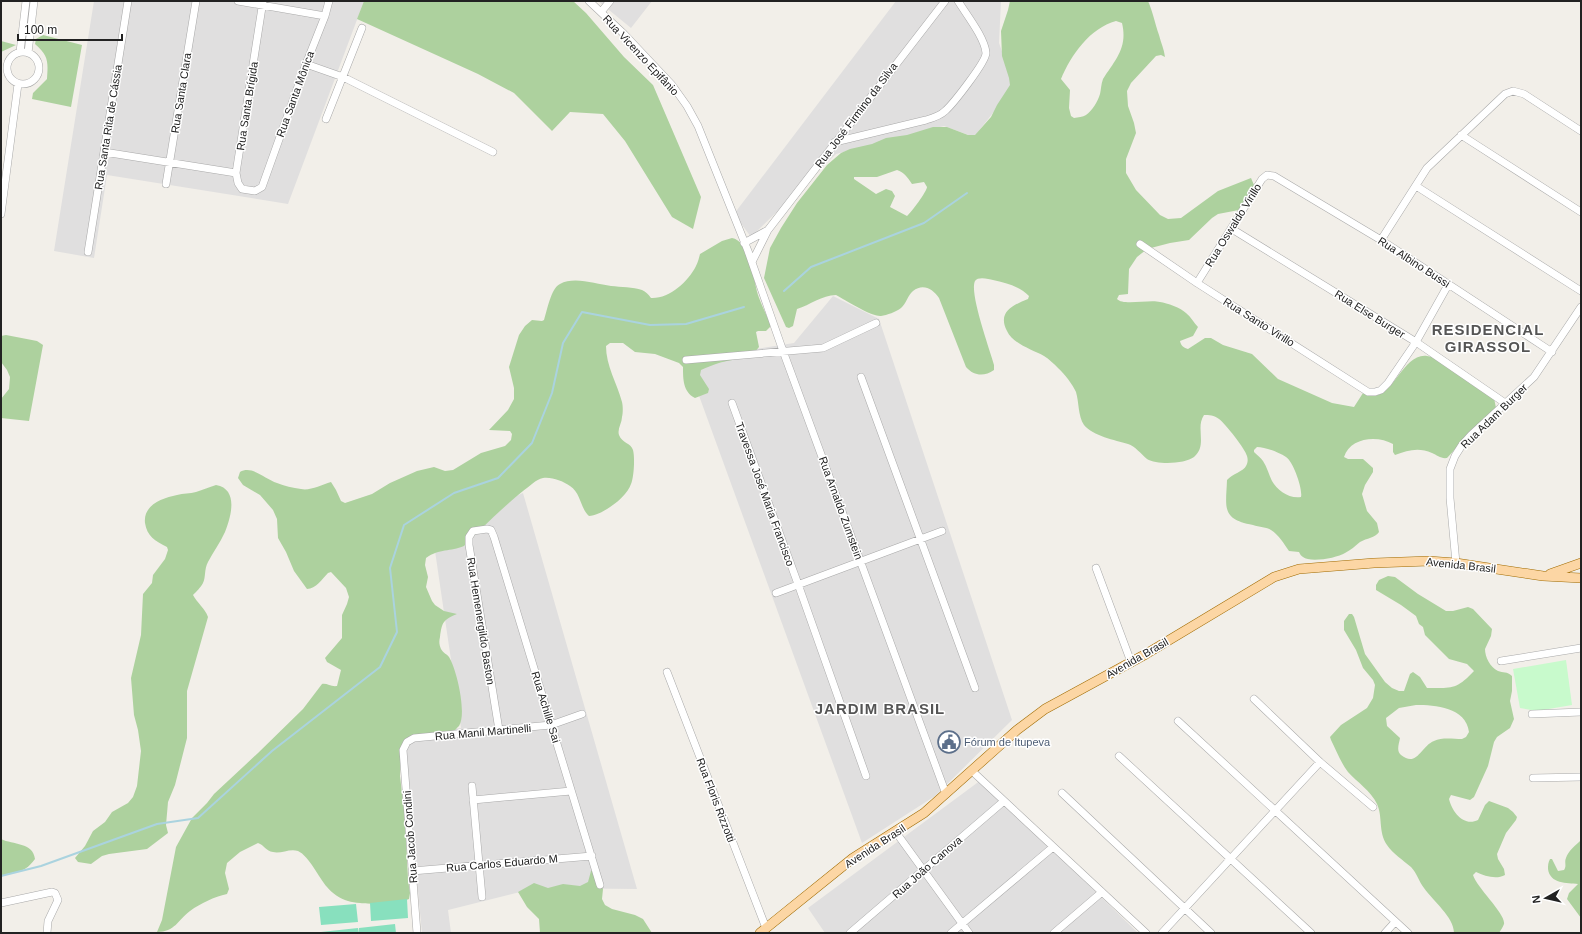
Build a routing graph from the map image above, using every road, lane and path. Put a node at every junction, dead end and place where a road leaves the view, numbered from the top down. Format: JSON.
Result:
{"nodes":[{"id":1,"x":26,"y":1,"type":"edge"},
{"id":2,"x":34,"y":1,"type":"edge"},
{"id":3,"x":128,"y":1,"type":"edge"},
{"id":4,"x":196,"y":1,"type":"edge"},
{"id":5,"x":238,"y":1,"type":"edge"},
{"id":6,"x":329,"y":1,"type":"edge"},
{"id":7,"x":589,"y":1,"type":"edge"},
{"id":8,"x":610,"y":1,"type":"edge"},
{"id":9,"x":945,"y":1,"type":"edge"},
{"id":10,"x":958,"y":1,"type":"edge"},
{"id":11,"x":263,"y":3,"type":"edge"},
{"id":12,"x":601,"y":12,"type":"junction"},
{"id":13,"x":325,"y":16,"type":"junction"},
{"id":14,"x":362,"y":28,"type":"dead end"},
{"id":15,"x":20,"y":52,"type":"junction"},
{"id":16,"x":28,"y":53,"type":"junction"},
{"id":17,"x":306,"y":64,"type":"junction"},
{"id":18,"x":342,"y":77,"type":"junction"},
{"id":19,"x":18,"y":84,"type":"junction"},
{"id":20,"x":326,"y":119,"type":"dead end"},
{"id":21,"x":1581,"y":132,"type":"edge"},
{"id":22,"x":1461,"y":135,"type":"junction"},
{"id":23,"x":835,"y":142,"type":"junction"},
{"id":24,"x":104,"y":152,"type":"junction"},
{"id":25,"x":493,"y":152,"type":"dead end"},
{"id":26,"x":170,"y":163,"type":"junction"},
{"id":27,"x":236,"y":173,"type":"junction"},
{"id":28,"x":1274,"y":176,"type":"joint"},
{"id":29,"x":166,"y":184,"type":"dead end"},
{"id":30,"x":1416,"y":186,"type":"junction"},
{"id":31,"x":1581,"y":212,"type":"edge"},
{"id":32,"x":1,"y":214,"type":"edge"},
{"id":33,"x":736,"y":223,"type":"joint"},
{"id":34,"x":1232,"y":229,"type":"junction"},
{"id":35,"x":768,"y":230,"type":"junction"},
{"id":36,"x":1381,"y":240,"type":"junction"},
{"id":37,"x":744,"y":243,"type":"junction"},
{"id":38,"x":1140,"y":244,"type":"dead end"},
{"id":39,"x":88,"y":252,"type":"dead end"},
{"id":40,"x":752,"y":262,"type":"junction"},
{"id":41,"x":1198,"y":283,"type":"junction"},
{"id":42,"x":1448,"y":285,"type":"junction"},
{"id":43,"x":1581,"y":291,"type":"edge"},
{"id":44,"x":1581,"y":307,"type":"edge"},
{"id":45,"x":876,"y":323,"type":"dead end"},
{"id":46,"x":1416,"y":342,"type":"junction"},
{"id":47,"x":783,"y":352,"type":"junction"},
{"id":48,"x":1552,"y":352,"type":"junction"},
{"id":49,"x":686,"y":360,"type":"dead end"},
{"id":50,"x":861,"y":377,"type":"dead end"},
{"id":51,"x":1505,"y":402,"type":"junction"},
{"id":52,"x":732,"y":404,"type":"dead end"},
{"id":53,"x":491,"y":530,"type":"joint"},
{"id":54,"x":942,"y":531,"type":"dead end"},
{"id":55,"x":920,"y":540,"type":"junction"},
{"id":56,"x":860,"y":561,"type":"junction"},
{"id":57,"x":1456,"y":563,"type":"junction"},
{"id":58,"x":1581,"y":563,"type":"edge"},
{"id":59,"x":1096,"y":568,"type":"dead end"},
{"id":60,"x":1581,"y":569,"type":"edge"},
{"id":61,"x":1543,"y":576,"type":"junction"},
{"id":62,"x":1581,"y":578,"type":"edge"},
{"id":63,"x":798,"y":584,"type":"junction"},
{"id":64,"x":776,"y":593,"type":"dead end"},
{"id":65,"x":1581,"y":648,"type":"edge"},
{"id":66,"x":1501,"y":661,"type":"dead end"},
{"id":67,"x":1131,"y":662,"type":"junction"},
{"id":68,"x":667,"y":672,"type":"dead end"},
{"id":69,"x":975,"y":688,"type":"dead end"},
{"id":70,"x":1254,"y":699,"type":"dead end"},
{"id":71,"x":1581,"y":712,"type":"edge"},
{"id":72,"x":582,"y":714,"type":"dead end"},
{"id":73,"x":1532,"y":714,"type":"dead end"},
{"id":74,"x":1178,"y":721,"type":"dead end"},
{"id":75,"x":551,"y":725,"type":"junction"},
{"id":76,"x":499,"y":730,"type":"junction"},
{"id":77,"x":407,"y":742,"type":"joint"},
{"id":78,"x":1119,"y":756,"type":"dead end"},
{"id":79,"x":1320,"y":762,"type":"junction"},
{"id":80,"x":972,"y":771,"type":"junction"},
{"id":81,"x":866,"y":776,"type":"dead end"},
{"id":82,"x":1581,"y":777,"type":"edge"},
{"id":83,"x":1533,"y":778,"type":"dead end"},
{"id":84,"x":472,"y":786,"type":"dead end"},
{"id":85,"x":571,"y":791,"type":"junction"},
{"id":86,"x":1062,"y":793,"type":"dead end"},
{"id":87,"x":946,"y":794,"type":"junction"},
{"id":88,"x":473,"y":800,"type":"junction"},
{"id":89,"x":1004,"y":801,"type":"junction"},
{"id":90,"x":1373,"y":807,"type":"dead end"},
{"id":91,"x":1275,"y":811,"type":"junction"},
{"id":92,"x":895,"y":831,"type":"junction"},
{"id":93,"x":1053,"y":847,"type":"junction"},
{"id":94,"x":592,"y":856,"type":"junction"},
{"id":95,"x":1230,"y":859,"type":"junction"},
{"id":96,"x":479,"y":865,"type":"junction"},
{"id":97,"x":923,"y":870,"type":"junction"},
{"id":98,"x":412,"y":871,"type":"junction"},
{"id":99,"x":600,"y":885,"type":"dead end"},
{"id":100,"x":1102,"y":892,"type":"junction"},
{"id":101,"x":482,"y":896,"type":"dead end"},
{"id":102,"x":1,"y":903,"type":"edge"},
{"id":103,"x":1184,"y":909,"type":"junction"},
{"id":104,"x":1395,"y":922,"type":"junction"},
{"id":105,"x":962,"y":924,"type":"junction"},
{"id":106,"x":763,"y":931,"type":"edge"},
{"id":107,"x":47,"y":933,"type":"edge"},
{"id":108,"x":417,"y":933,"type":"edge"},
{"id":109,"x":850,"y":933,"type":"edge"},
{"id":110,"x":952,"y":933,"type":"edge"},
{"id":111,"x":969,"y":933,"type":"edge"},
{"id":112,"x":1054,"y":933,"type":"edge"},
{"id":113,"x":1146,"y":933,"type":"edge"},
{"id":114,"x":1162,"y":933,"type":"edge"},
{"id":115,"x":1211,"y":933,"type":"edge"},
{"id":116,"x":1311,"y":933,"type":"edge"},
{"id":117,"x":1385,"y":933,"type":"edge"},
{"id":118,"x":1408,"y":933,"type":"edge"}],
"edges":[{"from":1,"to":15,"type":"street"},
{"from":2,"to":16,"type":"street"},
{"from":3,"to":24,"type":"street","name":"Rua Santa Rita de Cássia"},
{"from":4,"to":26,"type":"street","name":"Rua Santa Clara"},
{"from":5,"to":11,"type":"street"},
{"from":6,"to":13,"type":"street","name":"Rua Santa Mônica"},
{"from":7,"to":12,"type":"street","name":"Rua Vicenzo Epifânio"},
{"from":8,"to":12,"type":"street"},
{"from":9,"to":23,"type":"street","name":"Rua José Firmino da Silva"},
{"from":10,"to":23,"type":"street"},
{"from":11,"to":13,"type":"street"},
{"from":11,"to":27,"type":"street","name":"Rua Santa Brígida"},
{"from":12,"to":33,"type":"street","name":"Rua Vicenzo Epifânio"},
{"from":13,"to":17,"type":"street","name":"Rua Santa Mônica"},
{"from":14,"to":18,"type":"street"},
{"from":15,"to":16,"type":"street"},
{"from":15,"to":19,"type":"street"},
{"from":16,"to":19,"type":"street"},
{"from":17,"to":18,"type":"street"},
{"from":17,"to":27,"type":"street","name":"Rua Santa Mônica"},
{"from":18,"to":20,"type":"street"},
{"from":18,"to":25,"type":"street"},
{"from":19,"to":32,"type":"street"},
{"from":21,"to":22,"type":"street"},
{"from":22,"to":30,"type":"street"},
{"from":22,"to":31,"type":"street"},
{"from":23,"to":35,"type":"street","name":"Rua José Firmino da Silva"},
{"from":24,"to":26,"type":"street"},
{"from":24,"to":39,"type":"street","name":"Rua Santa Rita de Cássia"},
{"from":26,"to":27,"type":"street"},
{"from":26,"to":29,"type":"street","name":"Rua Santa Clara"},
{"from":28,"to":34,"type":"street","name":"Rua Oswaldo Virillo"},
{"from":28,"to":36,"type":"street","name":"Rua Albino Bussi"},
{"from":30,"to":36,"type":"street"},
{"from":30,"to":43,"type":"street"},
{"from":33,"to":37,"type":"street","name":"Rua Arnaldo Zumstein"},
{"from":34,"to":41,"type":"street","name":"Rua Oswaldo Virillo"},
{"from":34,"to":46,"type":"street","name":"Rua Else Burger"},
{"from":35,"to":37,"type":"street","name":"Rua José Firmino da Silva"},
{"from":35,"to":40,"type":"street","name":"Rua José Firmino da Silva"},
{"from":36,"to":42,"type":"street","name":"Rua Albino Bussi"},
{"from":37,"to":40,"type":"street","name":"Rua Arnaldo Zumstein"},
{"from":38,"to":41,"type":"street","name":"Rua Santo Virillo"},
{"from":40,"to":47,"type":"street","name":"Rua Arnaldo Zumstein"},
{"from":41,"to":46,"type":"street","name":"Rua Santo Virillo"},
{"from":42,"to":46,"type":"street"},
{"from":42,"to":48,"type":"street","name":"Rua Albino Bussi"},
{"from":44,"to":48,"type":"street","name":"Rua Adam Burger"},
{"from":45,"to":47,"type":"street"},
{"from":46,"to":51,"type":"street","name":"Rua Else Burger"},
{"from":47,"to":49,"type":"street"},
{"from":47,"to":56,"type":"street","name":"Rua Arnaldo Zumstein"},
{"from":48,"to":51,"type":"street","name":"Rua Adam Burger"},
{"from":50,"to":55,"type":"street"},
{"from":51,"to":57,"type":"street","name":"Rua Adam Burger"},
{"from":52,"to":63,"type":"street","name":"Travessa José Maria Francisco"},
{"from":53,"to":75,"type":"street","name":"Rua Achille Sai"},
{"from":53,"to":76,"type":"street","name":"Rua Hemenergildo Baston"},
{"from":54,"to":55,"type":"street"},
{"from":55,"to":56,"type":"street"},
{"from":55,"to":69,"type":"street"},
{"from":56,"to":63,"type":"street"},
{"from":56,"to":87,"type":"street","name":"Rua Arnaldo Zumstein"},
{"from":57,"to":61,"type":"main road","name":"Avenida Brasil"},
{"from":57,"to":67,"type":"main road","name":"Avenida Brasil"},
{"from":58,"to":61,"type":"main road"},
{"from":59,"to":67,"type":"street"},
{"from":60,"to":61,"type":"main road"},
{"from":61,"to":62,"type":"main road","name":"Avenida Brasil"},
{"from":63,"to":64,"type":"street"},
{"from":63,"to":81,"type":"street","name":"Travessa José Maria Francisco"},
{"from":65,"to":66,"type":"street"},
{"from":67,"to":80,"type":"main road","name":"Avenida Brasil"},
{"from":68,"to":106,"type":"street","name":"Rua Floris Rizzotti"},
{"from":70,"to":79,"type":"street"},
{"from":71,"to":73,"type":"street"},
{"from":72,"to":75,"type":"street","name":"Rua Manil Martinelli"},
{"from":74,"to":91,"type":"street"},
{"from":75,"to":76,"type":"street","name":"Rua Manil Martinelli"},
{"from":75,"to":85,"type":"street","name":"Rua Achille Sai"},
{"from":76,"to":77,"type":"street","name":"Rua Manil Martinelli"},
{"from":77,"to":98,"type":"street","name":"Rua Jacob Condini"},
{"from":78,"to":95,"type":"street"},
{"from":79,"to":90,"type":"street"},
{"from":79,"to":91,"type":"street"},
{"from":80,"to":87,"type":"main road","name":"Avenida Brasil"},
{"from":80,"to":89,"type":"street"},
{"from":82,"to":83,"type":"street"},
{"from":84,"to":88,"type":"street"},
{"from":85,"to":88,"type":"street"},
{"from":85,"to":94,"type":"street","name":"Rua Achille Sai"},
{"from":86,"to":103,"type":"street"},
{"from":87,"to":92,"type":"main road","name":"Avenida Brasil"},
{"from":88,"to":96,"type":"street"},
{"from":89,"to":93,"type":"street"},
{"from":89,"to":97,"type":"street","name":"Rua João Canova"},
{"from":91,"to":95,"type":"street"},
{"from":91,"to":104,"type":"street"},
{"from":92,"to":97,"type":"street"},
{"from":92,"to":106,"type":"main road","name":"Avenida Brasil"},
{"from":93,"to":100,"type":"street"},
{"from":93,"to":105,"type":"street"},
{"from":94,"to":96,"type":"street","name":"Rua Carlos Eduardo M"},
{"from":94,"to":99,"type":"street","name":"Rua Achille Sai"},
{"from":95,"to":103,"type":"street"},
{"from":95,"to":116,"type":"street"},
{"from":96,"to":98,"type":"street","name":"Rua Carlos Eduardo M"},
{"from":96,"to":101,"type":"street"},
{"from":97,"to":105,"type":"street"},
{"from":97,"to":109,"type":"street","name":"Rua João Canova"},
{"from":98,"to":108,"type":"street","name":"Rua Jacob Condini"},
{"from":100,"to":112,"type":"street"},
{"from":100,"to":113,"type":"street"},
{"from":102,"to":107,"type":"street"},
{"from":103,"to":114,"type":"street"},
{"from":103,"to":115,"type":"street"},
{"from":104,"to":117,"type":"street"},
{"from":104,"to":118,"type":"street"},
{"from":105,"to":110,"type":"street"},
{"from":105,"to":111,"type":"street"}]}
